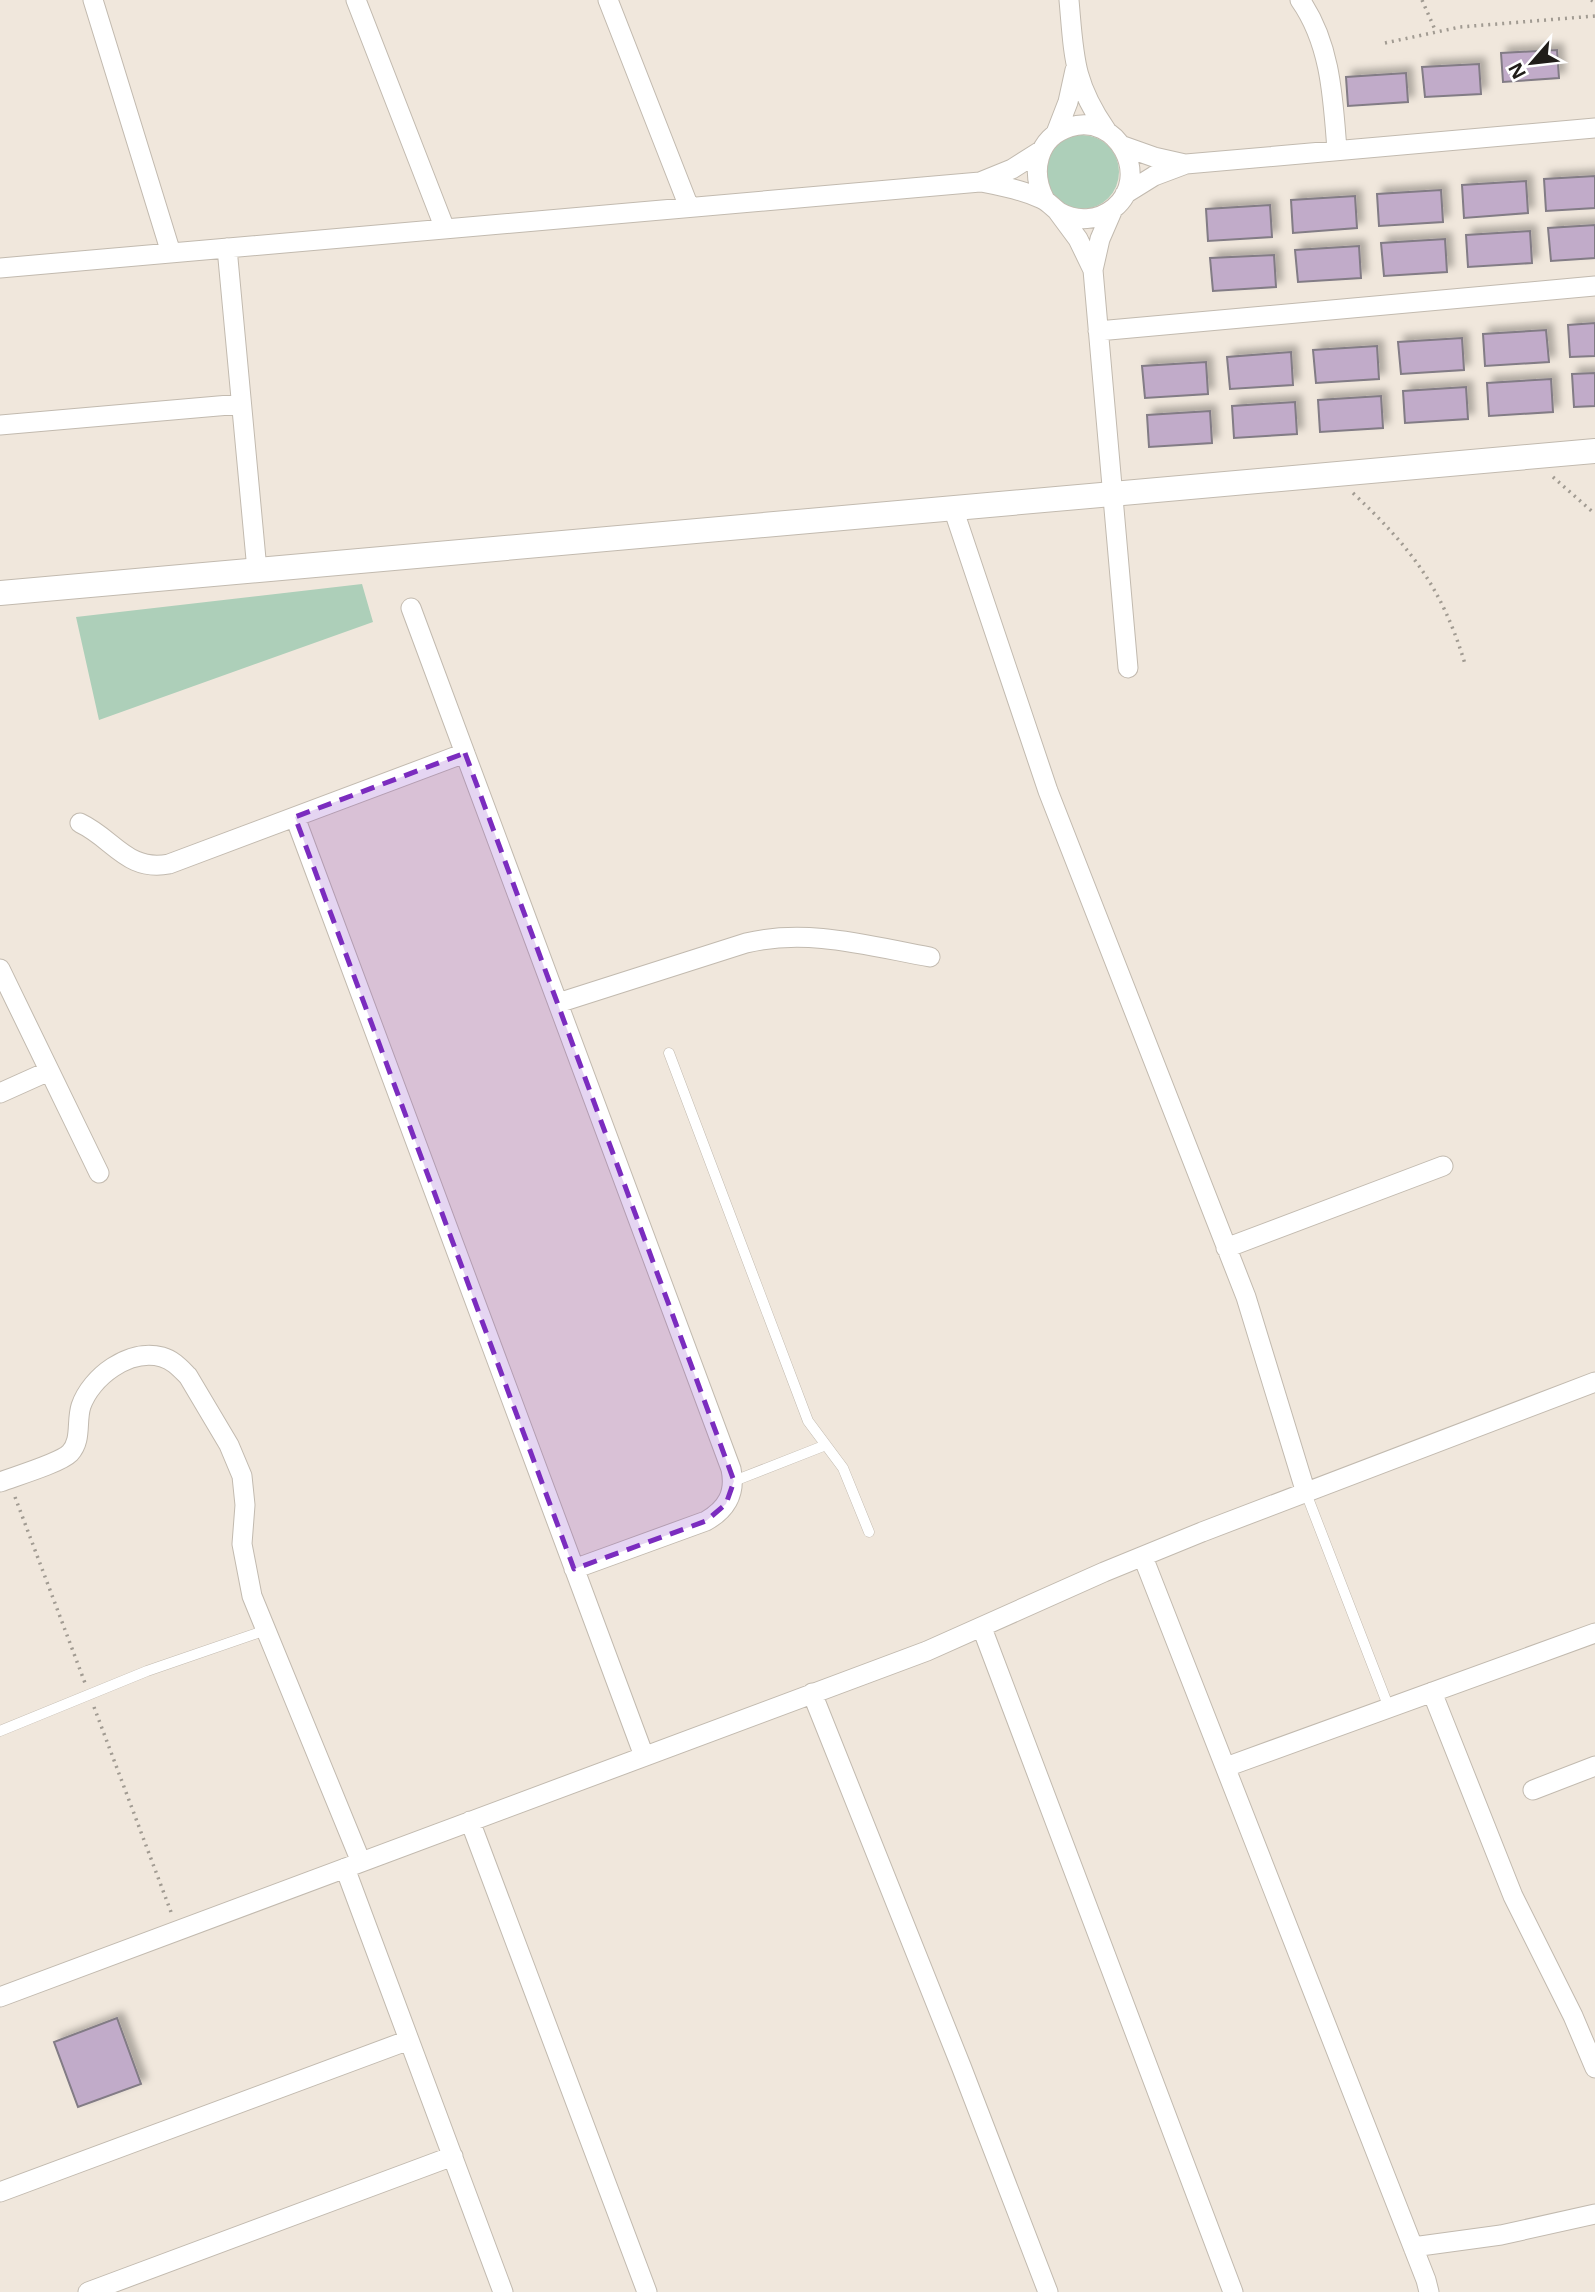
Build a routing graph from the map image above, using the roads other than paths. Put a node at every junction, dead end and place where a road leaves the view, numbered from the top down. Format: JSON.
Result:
{"nodes":[{"id":1,"x":93,"y":0,"type":"edge"},
{"id":2,"x":356,"y":0,"type":"edge"},
{"id":3,"x":608,"y":0,"type":"edge"},
{"id":4,"x":1069,"y":0,"type":"edge"},
{"id":5,"x":1300,"y":0,"type":"edge"},
{"id":6,"x":1075,"y":69,"type":"junction"},
{"id":7,"x":1595,"y":128,"type":"edge"},
{"id":8,"x":1106,"y":131,"type":"junction"},
{"id":9,"x":1056,"y":134,"type":"junction"},
{"id":10,"x":1123,"y":146,"type":"junction"},
{"id":11,"x":1042,"y":150,"type":"junction"},
{"id":12,"x":1337,"y":150,"type":"junction"},
{"id":13,"x":1186,"y":164,"type":"junction"},
{"id":14,"x":979,"y":182,"type":"junction"},
{"id":15,"x":1119,"y":201,"type":"junction"},
{"id":16,"x":1051,"y":206,"type":"junction"},
{"id":17,"x":689,"y":207,"type":"junction"},
{"id":18,"x":445,"y":229,"type":"junction"},
{"id":19,"x":227,"y":248,"type":"junction"},
{"id":20,"x":171,"y":253,"type":"junction"},
{"id":21,"x":0,"y":268,"type":"edge"},
{"id":22,"x":1093,"y":270,"type":"junction"},
{"id":23,"x":1595,"y":286,"type":"edge"},
{"id":24,"x":1098,"y":331,"type":"junction"},
{"id":25,"x":242,"y":404,"type":"junction"},
{"id":26,"x":0,"y":425,"type":"edge"},
{"id":27,"x":1595,"y":451,"type":"edge"},
{"id":28,"x":1111,"y":494,"type":"junction"},
{"id":29,"x":953,"y":508,"type":"junction"},
{"id":30,"x":257,"y":570,"type":"junction"},
{"id":31,"x":0,"y":593,"type":"edge"},
{"id":32,"x":411,"y":608,"type":"dead end"},
{"id":33,"x":1128,"y":668,"type":"dead end"},
{"id":34,"x":465,"y":753,"type":"junction"},
{"id":35,"x":295,"y":817,"type":"junction"},
{"id":36,"x":80,"y":823,"type":"dead end"},
{"id":37,"x":930,"y":957,"type":"dead end"},
{"id":38,"x":0,"y":970,"type":"edge"},
{"id":39,"x":558,"y":1003,"type":"junction"},
{"id":40,"x":668,"y":1053,"type":"dead end"},
{"id":41,"x":49,"y":1071,"type":"junction"},
{"id":42,"x":0,"y":1093,"type":"edge"},
{"id":43,"x":1443,"y":1166,"type":"dead end"},
{"id":44,"x":99,"y":1173,"type":"dead end"},
{"id":45,"x":1226,"y":1248,"type":"junction"},
{"id":46,"x":1595,"y":1382,"type":"edge"},
{"id":47,"x":825,"y":1445,"type":"junction"},
{"id":48,"x":734,"y":1481,"type":"junction"},
{"id":49,"x":0,"y":1482,"type":"edge"},
{"id":50,"x":1307,"y":1493,"type":"junction"},
{"id":51,"x":869,"y":1532,"type":"dead end"},
{"id":52,"x":1143,"y":1557,"type":"junction"},
{"id":53,"x":574,"y":1569,"type":"junction"},
{"id":54,"x":982,"y":1628,"type":"junction"},
{"id":55,"x":266,"y":1630,"type":"junction"},
{"id":56,"x":1595,"y":1633,"type":"edge"},
{"id":57,"x":1432,"y":1692,"type":"junction"},
{"id":58,"x":812,"y":1693,"type":"junction"},
{"id":59,"x":1389,"y":1708,"type":"junction"},
{"id":60,"x":0,"y":1731,"type":"edge"},
{"id":61,"x":644,"y":1756,"type":"junction"},
{"id":62,"x":1595,"y":1766,"type":"edge"},
{"id":63,"x":1226,"y":1767,"type":"junction"},
{"id":64,"x":1533,"y":1790,"type":"dead end"},
{"id":65,"x":470,"y":1821,"type":"junction"},
{"id":66,"x":353,"y":1865,"type":"junction"},
{"id":67,"x":0,"y":1997,"type":"edge"},
{"id":68,"x":409,"y":2039,"type":"junction"},
{"id":69,"x":1595,"y":2068,"type":"edge"},
{"id":70,"x":453,"y":2156,"type":"junction"},
{"id":71,"x":0,"y":2192,"type":"edge"},
{"id":72,"x":1595,"y":2214,"type":"edge"},
{"id":73,"x":1413,"y":2247,"type":"junction"},
{"id":74,"x":88,"y":2292,"type":"edge"},
{"id":75,"x":503,"y":2292,"type":"edge"},
{"id":76,"x":647,"y":2292,"type":"edge"},
{"id":77,"x":1048,"y":2292,"type":"edge"},
{"id":78,"x":1233,"y":2292,"type":"edge"},
{"id":79,"x":1429,"y":2292,"type":"edge"}],
"edges":[{"from":1,"to":20,"type":"street"},
{"from":2,"to":18,"type":"street"},
{"from":3,"to":17,"type":"street"},
{"from":4,"to":6,"type":"street"},
{"from":5,"to":12,"type":"street"},
{"from":6,"to":8,"type":"street"},
{"from":6,"to":9,"type":"street"},
{"from":7,"to":12,"type":"street"},
{"from":8,"to":9,"type":"street"},
{"from":8,"to":10,"type":"street"},
{"from":9,"to":11,"type":"street"},
{"from":10,"to":13,"type":"street"},
{"from":10,"to":15,"type":"street"},
{"from":11,"to":14,"type":"street"},
{"from":11,"to":16,"type":"street"},
{"from":12,"to":13,"type":"street"},
{"from":13,"to":15,"type":"street"},
{"from":14,"to":16,"type":"street"},
{"from":14,"to":17,"type":"street"},
{"from":15,"to":16,"type":"street"},
{"from":15,"to":22,"type":"street"},
{"from":16,"to":22,"type":"street"},
{"from":17,"to":18,"type":"street"},
{"from":18,"to":19,"type":"street"},
{"from":19,"to":20,"type":"street"},
{"from":19,"to":25,"type":"street"},
{"from":20,"to":21,"type":"street"},
{"from":22,"to":24,"type":"street"},
{"from":23,"to":24,"type":"street"},
{"from":24,"to":28,"type":"street"},
{"from":25,"to":26,"type":"street"},
{"from":25,"to":30,"type":"street"},
{"from":27,"to":28,"type":"street"},
{"from":28,"to":29,"type":"street"},
{"from":28,"to":33,"type":"street"},
{"from":29,"to":30,"type":"street"},
{"from":29,"to":45,"type":"street"},
{"from":30,"to":31,"type":"street"},
{"from":32,"to":34,"type":"street"},
{"from":34,"to":35,"type":"street"},
{"from":34,"to":39,"type":"street"},
{"from":35,"to":36,"type":"street"},
{"from":35,"to":53,"type":"street"},
{"from":37,"to":39,"type":"street"},
{"from":38,"to":41,"type":"street"},
{"from":39,"to":48,"type":"street"},
{"from":40,"to":47,"type":"lane"},
{"from":41,"to":42,"type":"street"},
{"from":41,"to":44,"type":"street"},
{"from":43,"to":45,"type":"street"},
{"from":45,"to":50,"type":"street"},
{"from":46,"to":50,"type":"street"},
{"from":47,"to":48,"type":"lane"},
{"from":47,"to":51,"type":"lane"},
{"from":48,"to":53,"type":"street"},
{"from":49,"to":55,"type":"street"},
{"from":50,"to":52,"type":"street"},
{"from":50,"to":59,"type":"lane"},
{"from":52,"to":54,"type":"street"},
{"from":52,"to":63,"type":"street"},
{"from":53,"to":61,"type":"street"},
{"from":54,"to":58,"type":"street"},
{"from":54,"to":78,"type":"street"},
{"from":55,"to":60,"type":"lane"},
{"from":55,"to":66,"type":"street"},
{"from":56,"to":57,"type":"street"},
{"from":57,"to":59,"type":"street"},
{"from":57,"to":69,"type":"street"},
{"from":58,"to":61,"type":"street"},
{"from":58,"to":77,"type":"street"},
{"from":59,"to":63,"type":"street"},
{"from":61,"to":65,"type":"street"},
{"from":62,"to":64,"type":"street"},
{"from":63,"to":73,"type":"street"},
{"from":65,"to":66,"type":"street"},
{"from":65,"to":76,"type":"street"},
{"from":66,"to":67,"type":"street"},
{"from":66,"to":68,"type":"street"},
{"from":68,"to":70,"type":"street"},
{"from":68,"to":71,"type":"street"},
{"from":70,"to":74,"type":"street"},
{"from":70,"to":75,"type":"street"},
{"from":72,"to":73,"type":"street"},
{"from":73,"to":79,"type":"street"}]}
